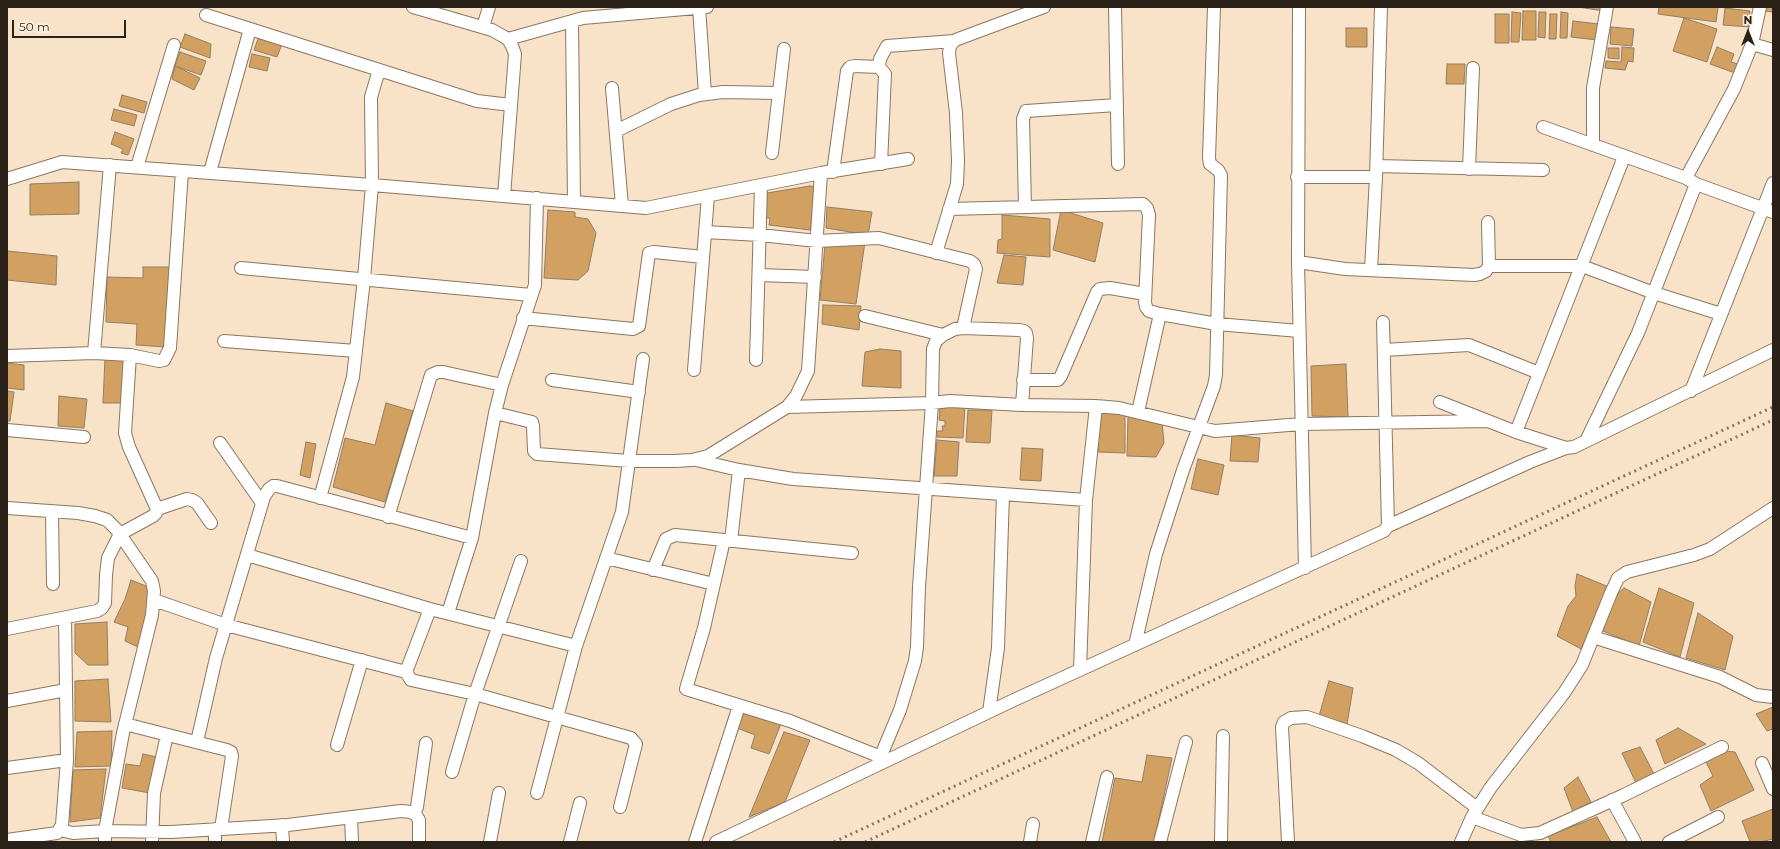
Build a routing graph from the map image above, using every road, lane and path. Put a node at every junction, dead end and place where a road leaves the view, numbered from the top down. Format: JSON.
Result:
{"nodes":[{"id":1,"x":413,"y":7,"type":"edge"},
{"id":2,"x":490,"y":7,"type":"edge"},
{"id":3,"x":702,"y":7,"type":"edge"},
{"id":4,"x":1044,"y":7,"type":"edge"},
{"id":5,"x":1115,"y":7,"type":"edge"},
{"id":6,"x":1214,"y":7,"type":"edge"},
{"id":7,"x":1299,"y":7,"type":"edge"},
{"id":8,"x":1381,"y":7,"type":"edge"},
{"id":9,"x":1607,"y":7,"type":"edge"},
{"id":10,"x":1760,"y":7,"type":"edge"},
{"id":11,"x":206,"y":15,"type":"dead end"},
{"id":12,"x":572,"y":21,"type":"junction"},
{"id":13,"x":483,"y":27,"type":"junction"},
{"id":14,"x":250,"y":29,"type":"junction"},
{"id":15,"x":508,"y":39,"type":"junction"},
{"id":16,"x":954,"y":41,"type":"junction"},
{"id":17,"x":1752,"y":44,"type":"junction"},
{"id":18,"x":174,"y":45,"type":"dead end"},
{"id":19,"x":784,"y":49,"type":"dead end"},
{"id":20,"x":1773,"y":50,"type":"edge"},
{"id":21,"x":879,"y":66,"type":"junction"},
{"id":22,"x":1473,"y":68,"type":"dead end"},
{"id":23,"x":379,"y":70,"type":"junction"},
{"id":24,"x":612,"y":88,"type":"dead end"},
{"id":25,"x":779,"y":93,"type":"junction"},
{"id":26,"x":705,"y":94,"type":"junction"},
{"id":27,"x":511,"y":105,"type":"junction"},
{"id":28,"x":1117,"y":105,"type":"junction"},
{"id":29,"x":1543,"y":127,"type":"dead end"},
{"id":30,"x":616,"y":131,"type":"junction"},
{"id":31,"x":1592,"y":146,"type":"junction"},
{"id":32,"x":772,"y":152,"type":"dead end"},
{"id":33,"x":1624,"y":157,"type":"junction"},
{"id":34,"x":908,"y":159,"type":"dead end"},
{"id":35,"x":881,"y":164,"type":"junction"},
{"id":36,"x":1118,"y":164,"type":"dead end"},
{"id":37,"x":110,"y":165,"type":"junction"},
{"id":38,"x":137,"y":167,"type":"junction"},
{"id":39,"x":1469,"y":169,"type":"junction"},
{"id":40,"x":1543,"y":170,"type":"dead end"},
{"id":41,"x":182,"y":171,"type":"junction"},
{"id":42,"x":210,"y":172,"type":"junction"},
{"id":43,"x":1376,"y":172,"type":"junction"},
{"id":44,"x":827,"y":173,"type":"junction"},
{"id":45,"x":1297,"y":177,"type":"junction"},
{"id":46,"x":7,"y":179,"type":"edge"},
{"id":47,"x":1691,"y":181,"type":"junction"},
{"id":48,"x":1773,"y":182,"type":"edge"},
{"id":49,"x":372,"y":185,"type":"junction"},
{"id":50,"x":761,"y":185,"type":"junction"},
{"id":51,"x":504,"y":196,"type":"junction"},
{"id":52,"x":708,"y":196,"type":"junction"},
{"id":53,"x":537,"y":198,"type":"junction"},
{"id":54,"x":574,"y":202,"type":"junction"},
{"id":55,"x":622,"y":206,"type":"junction"},
{"id":56,"x":1024,"y":207,"type":"junction"},
{"id":57,"x":949,"y":209,"type":"junction"},
{"id":58,"x":1768,"y":210,"type":"edge"},
{"id":59,"x":1488,"y":222,"type":"dead end"},
{"id":60,"x":705,"y":232,"type":"junction"},
{"id":61,"x":760,"y":235,"type":"junction"},
{"id":62,"x":817,"y":241,"type":"junction"},
{"id":63,"x":936,"y":254,"type":"junction"},
{"id":64,"x":703,"y":258,"type":"junction"},
{"id":65,"x":1298,"y":262,"type":"junction"},
{"id":66,"x":1489,"y":266,"type":"junction"},
{"id":67,"x":1582,"y":266,"type":"junction"},
{"id":68,"x":241,"y":268,"type":"dead end"},
{"id":69,"x":1370,"y":270,"type":"junction"},
{"id":70,"x":758,"y":275,"type":"junction"},
{"id":71,"x":815,"y":277,"type":"junction"},
{"id":72,"x":364,"y":279,"type":"junction"},
{"id":73,"x":1654,"y":293,"type":"junction"},
{"id":74,"x":1146,"y":294,"type":"junction"},
{"id":75,"x":531,"y":295,"type":"junction"},
{"id":76,"x":1160,"y":314,"type":"junction"},
{"id":77,"x":1721,"y":314,"type":"junction"},
{"id":78,"x":865,"y":316,"type":"dead end"},
{"id":79,"x":523,"y":318,"type":"junction"},
{"id":80,"x":1383,"y":322,"type":"dead end"},
{"id":81,"x":1217,"y":324,"type":"junction"},
{"id":82,"x":964,"y":328,"type":"junction"},
{"id":83,"x":1299,"y":331,"type":"junction"},
{"id":84,"x":943,"y":335,"type":"junction"},
{"id":85,"x":224,"y":341,"type":"dead end"},
{"id":86,"x":1384,"y":350,"type":"junction"},
{"id":87,"x":1773,"y":350,"type":"edge"},
{"id":88,"x":356,"y":351,"type":"junction"},
{"id":89,"x":94,"y":353,"type":"junction"},
{"id":90,"x":130,"y":355,"type":"junction"},
{"id":91,"x":7,"y":356,"type":"edge"},
{"id":92,"x":643,"y":359,"type":"dead end"},
{"id":93,"x":756,"y":360,"type":"dead end"},
{"id":94,"x":694,"y":370,"type":"dead end"},
{"id":95,"x":1539,"y":373,"type":"junction"},
{"id":96,"x":552,"y":380,"type":"dead end"},
{"id":97,"x":1023,"y":380,"type":"junction"},
{"id":98,"x":502,"y":385,"type":"junction"},
{"id":99,"x":638,"y":392,"type":"junction"},
{"id":100,"x":1690,"y":392,"type":"junction"},
{"id":101,"x":1440,"y":402,"type":"dead end"},
{"id":102,"x":932,"y":403,"type":"junction"},
{"id":103,"x":1022,"y":405,"type":"junction"},
{"id":104,"x":1096,"y":406,"type":"junction"},
{"id":105,"x":787,"y":407,"type":"junction"},
{"id":106,"x":1138,"y":412,"type":"junction"},
{"id":107,"x":495,"y":413,"type":"junction"},
{"id":108,"x":1488,"y":421,"type":"junction"},
{"id":109,"x":1386,"y":422,"type":"junction"},
{"id":110,"x":1301,"y":424,"type":"junction"},
{"id":111,"x":1200,"y":426,"type":"junction"},
{"id":112,"x":7,"y":430,"type":"edge"},
{"id":113,"x":1516,"y":432,"type":"junction"},
{"id":114,"x":84,"y":437,"type":"dead end"},
{"id":115,"x":1586,"y":441,"type":"junction"},
{"id":116,"x":220,"y":443,"type":"dead end"},
{"id":117,"x":1566,"y":448,"type":"junction"},
{"id":118,"x":694,"y":459,"type":"junction"},
{"id":119,"x":629,"y":461,"type":"junction"},
{"id":120,"x":739,"y":470,"type":"junction"},
{"id":121,"x":925,"y":489,"type":"junction"},
{"id":122,"x":1004,"y":494,"type":"junction"},
{"id":123,"x":320,"y":498,"type":"junction"},
{"id":124,"x":1086,"y":500,"type":"junction"},
{"id":125,"x":262,"y":503,"type":"junction"},
{"id":126,"x":7,"y":508,"type":"edge"},
{"id":127,"x":1773,"y":508,"type":"edge"},
{"id":128,"x":157,"y":509,"type":"junction"},
{"id":129,"x":52,"y":511,"type":"junction"},
{"id":130,"x":388,"y":517,"type":"junction"},
{"id":131,"x":211,"y":523,"type":"dead end"},
{"id":132,"x":1388,"y":526,"type":"junction"},
{"id":133,"x":120,"y":534,"type":"junction"},
{"id":134,"x":472,"y":538,"type":"junction"},
{"id":135,"x":728,"y":541,"type":"junction"},
{"id":136,"x":852,"y":553,"type":"dead end"},
{"id":137,"x":247,"y":555,"type":"junction"},
{"id":138,"x":606,"y":558,"type":"junction"},
{"id":139,"x":521,"y":561,"type":"dead end"},
{"id":140,"x":1305,"y":568,"type":"junction"},
{"id":141,"x":653,"y":570,"type":"junction"},
{"id":142,"x":53,"y":584,"type":"dead end"},
{"id":143,"x":714,"y":584,"type":"junction"},
{"id":144,"x":154,"y":600,"type":"junction"},
{"id":145,"x":430,"y":609,"type":"junction"},
{"id":146,"x":448,"y":613,"type":"junction"},
{"id":147,"x":65,"y":618,"type":"junction"},
{"id":148,"x":226,"y":625,"type":"junction"},
{"id":149,"x":498,"y":626,"type":"junction"},
{"id":150,"x":7,"y":629,"type":"edge"},
{"id":151,"x":1592,"y":637,"type":"junction"},
{"id":152,"x":1135,"y":645,"type":"junction"},
{"id":153,"x":576,"y":646,"type":"junction"},
{"id":154,"x":362,"y":660,"type":"junction"},
{"id":155,"x":1080,"y":670,"type":"junction"},
{"id":156,"x":406,"y":672,"type":"junction"},
{"id":157,"x":66,"y":690,"type":"junction"},
{"id":158,"x":474,"y":694,"type":"junction"},
{"id":159,"x":1773,"y":697,"type":"edge"},
{"id":160,"x":7,"y":701,"type":"edge"},
{"id":161,"x":739,"y":706,"type":"junction"},
{"id":162,"x":989,"y":712,"type":"junction"},
{"id":163,"x":557,"y":717,"type":"junction"},
{"id":164,"x":125,"y":724,"type":"junction"},
{"id":165,"x":167,"y":735,"type":"junction"},
{"id":166,"x":1223,"y":736,"type":"dead end"},
{"id":167,"x":197,"y":742,"type":"junction"},
{"id":168,"x":1186,"y":742,"type":"dead end"},
{"id":169,"x":426,"y":743,"type":"dead end"},
{"id":170,"x":337,"y":745,"type":"dead end"},
{"id":171,"x":1722,"y":747,"type":"dead end"},
{"id":172,"x":67,"y":760,"type":"junction"},
{"id":173,"x":879,"y":761,"type":"junction"},
{"id":174,"x":1762,"y":763,"type":"dead end"},
{"id":175,"x":7,"y":768,"type":"edge"},
{"id":176,"x":452,"y":772,"type":"dead end"},
{"id":177,"x":1107,"y":777,"type":"dead end"},
{"id":178,"x":1773,"y":789,"type":"edge"},
{"id":179,"x":499,"y":793,"type":"dead end"},
{"id":180,"x":537,"y":793,"type":"dead end"},
{"id":181,"x":1612,"y":800,"type":"junction"},
{"id":182,"x":580,"y":803,"type":"dead end"},
{"id":183,"x":620,"y":807,"type":"dead end"},
{"id":184,"x":1475,"y":812,"type":"junction"},
{"id":185,"x":414,"y":814,"type":"junction"},
{"id":186,"x":351,"y":817,"type":"junction"},
{"id":187,"x":1718,"y":817,"type":"dead end"},
{"id":188,"x":1033,"y":824,"type":"dead end"},
{"id":189,"x":282,"y":825,"type":"junction"},
{"id":190,"x":218,"y":829,"type":"junction"},
{"id":191,"x":55,"y":835,"type":"edge"},
{"id":192,"x":105,"y":836,"type":"edge"},
{"id":193,"x":151,"y":837,"type":"edge"},
{"id":194,"x":7,"y":840,"type":"edge"},
{"id":195,"x":215,"y":842,"type":"edge"},
{"id":196,"x":283,"y":842,"type":"edge"},
{"id":197,"x":352,"y":842,"type":"edge"},
{"id":198,"x":419,"y":842,"type":"edge"},
{"id":199,"x":490,"y":842,"type":"edge"},
{"id":200,"x":570,"y":842,"type":"edge"},
{"id":201,"x":695,"y":842,"type":"edge"},
{"id":202,"x":716,"y":842,"type":"edge"},
{"id":203,"x":1030,"y":842,"type":"edge"},
{"id":204,"x":1092,"y":842,"type":"edge"},
{"id":205,"x":1160,"y":842,"type":"edge"},
{"id":206,"x":1220,"y":842,"type":"edge"},
{"id":207,"x":1288,"y":842,"type":"edge"},
{"id":208,"x":1461,"y":842,"type":"edge"},
{"id":209,"x":1635,"y":842,"type":"edge"},
{"id":210,"x":1669,"y":842,"type":"edge"}],
"edges":[{"from":1,"to":13,"type":"street"},
{"from":2,"to":13,"type":"street"},
{"from":3,"to":12,"type":"street"},
{"from":3,"to":26,"type":"street"},
{"from":4,"to":16,"type":"street"},
{"from":5,"to":28,"type":"street"},
{"from":6,"to":81,"type":"street"},
{"from":7,"to":45,"type":"street"},
{"from":8,"to":43,"type":"street"},
{"from":9,"to":31,"type":"street"},
{"from":10,"to":17,"type":"street"},
{"from":11,"to":14,"type":"street"},
{"from":12,"to":15,"type":"street"},
{"from":12,"to":54,"type":"street"},
{"from":13,"to":15,"type":"street"},
{"from":14,"to":23,"type":"street"},
{"from":14,"to":42,"type":"street"},
{"from":15,"to":27,"type":"street"},
{"from":16,"to":21,"type":"street"},
{"from":16,"to":57,"type":"street"},
{"from":17,"to":20,"type":"street"},
{"from":17,"to":47,"type":"street"},
{"from":18,"to":38,"type":"street"},
{"from":19,"to":25,"type":"street"},
{"from":21,"to":35,"type":"street"},
{"from":21,"to":44,"type":"street"},
{"from":22,"to":39,"type":"street"},
{"from":23,"to":27,"type":"street"},
{"from":23,"to":49,"type":"street"},
{"from":24,"to":30,"type":"street"},
{"from":25,"to":26,"type":"street"},
{"from":25,"to":32,"type":"street"},
{"from":26,"to":30,"type":"street"},
{"from":27,"to":51,"type":"street"},
{"from":28,"to":36,"type":"street"},
{"from":28,"to":56,"type":"street"},
{"from":29,"to":31,"type":"street"},
{"from":30,"to":55,"type":"street"},
{"from":31,"to":33,"type":"street"},
{"from":33,"to":47,"type":"street"},
{"from":33,"to":67,"type":"street"},
{"from":34,"to":35,"type":"street"},
{"from":35,"to":44,"type":"street"},
{"from":37,"to":38,"type":"street"},
{"from":37,"to":46,"type":"street"},
{"from":37,"to":89,"type":"street"},
{"from":38,"to":41,"type":"street"},
{"from":39,"to":40,"type":"street"},
{"from":39,"to":43,"type":"street"},
{"from":41,"to":42,"type":"street"},
{"from":41,"to":90,"type":"street"},
{"from":42,"to":49,"type":"street"},
{"from":43,"to":45,"type":"street"},
{"from":43,"to":69,"type":"street"},
{"from":44,"to":50,"type":"street"},
{"from":44,"to":62,"type":"street"},
{"from":45,"to":65,"type":"street"},
{"from":47,"to":58,"type":"street"},
{"from":47,"to":73,"type":"street"},
{"from":48,"to":58,"type":"street"},
{"from":49,"to":51,"type":"street"},
{"from":49,"to":72,"type":"street"},
{"from":50,"to":52,"type":"street"},
{"from":50,"to":61,"type":"street"},
{"from":51,"to":53,"type":"street"},
{"from":52,"to":55,"type":"street"},
{"from":52,"to":60,"type":"street"},
{"from":53,"to":54,"type":"street"},
{"from":53,"to":75,"type":"street"},
{"from":54,"to":55,"type":"street"},
{"from":56,"to":57,"type":"street"},
{"from":56,"to":74,"type":"street"},
{"from":57,"to":63,"type":"street"},
{"from":58,"to":77,"type":"street"},
{"from":59,"to":66,"type":"street"},
{"from":60,"to":61,"type":"street"},
{"from":60,"to":64,"type":"street"},
{"from":61,"to":62,"type":"street"},
{"from":61,"to":70,"type":"street"},
{"from":62,"to":63,"type":"street"},
{"from":62,"to":71,"type":"street"},
{"from":63,"to":82,"type":"street"},
{"from":64,"to":79,"type":"street"},
{"from":64,"to":94,"type":"street"},
{"from":65,"to":69,"type":"street"},
{"from":65,"to":83,"type":"street"},
{"from":66,"to":67,"type":"street"},
{"from":66,"to":69,"type":"street"},
{"from":67,"to":73,"type":"street"},
{"from":67,"to":95,"type":"street"},
{"from":68,"to":72,"type":"street"},
{"from":70,"to":71,"type":"street"},
{"from":70,"to":93,"type":"street"},
{"from":71,"to":105,"type":"street"},
{"from":72,"to":75,"type":"street"},
{"from":72,"to":88,"type":"street"},
{"from":73,"to":77,"type":"street"},
{"from":73,"to":115,"type":"street"},
{"from":74,"to":76,"type":"street"},
{"from":74,"to":97,"type":"street"},
{"from":75,"to":79,"type":"street"},
{"from":76,"to":81,"type":"street"},
{"from":76,"to":106,"type":"street"},
{"from":77,"to":100,"type":"street"},
{"from":78,"to":84,"type":"street"},
{"from":79,"to":98,"type":"street"},
{"from":80,"to":86,"type":"street"},
{"from":81,"to":83,"type":"street"},
{"from":81,"to":111,"type":"street"},
{"from":82,"to":84,"type":"street"},
{"from":82,"to":97,"type":"street"},
{"from":83,"to":110,"type":"street"},
{"from":84,"to":102,"type":"street"},
{"from":85,"to":88,"type":"street"},
{"from":86,"to":95,"type":"street"},
{"from":86,"to":109,"type":"street"},
{"from":87,"to":100,"type":"street"},
{"from":88,"to":123,"type":"street"},
{"from":89,"to":90,"type":"street"},
{"from":89,"to":91,"type":"street"},
{"from":90,"to":128,"type":"street"},
{"from":92,"to":99,"type":"street"},
{"from":95,"to":113,"type":"street"},
{"from":96,"to":99,"type":"street"},
{"from":97,"to":103,"type":"street"},
{"from":98,"to":107,"type":"street"},
{"from":98,"to":130,"type":"street"},
{"from":99,"to":119,"type":"street"},
{"from":100,"to":115,"type":"street"},
{"from":101,"to":108,"type":"street"},
{"from":102,"to":103,"type":"street"},
{"from":102,"to":105,"type":"street"},
{"from":102,"to":121,"type":"street"},
{"from":103,"to":104,"type":"street"},
{"from":104,"to":106,"type":"street"},
{"from":104,"to":124,"type":"street"},
{"from":105,"to":118,"type":"street"},
{"from":106,"to":111,"type":"street"},
{"from":107,"to":119,"type":"street"},
{"from":107,"to":134,"type":"street"},
{"from":108,"to":109,"type":"street"},
{"from":108,"to":113,"type":"street"},
{"from":109,"to":110,"type":"street"},
{"from":109,"to":132,"type":"street"},
{"from":110,"to":111,"type":"street"},
{"from":110,"to":140,"type":"street"},
{"from":111,"to":152,"type":"street"},
{"from":112,"to":114,"type":"street"},
{"from":113,"to":117,"type":"street"},
{"from":115,"to":117,"type":"street"},
{"from":116,"to":125,"type":"street"},
{"from":117,"to":132,"type":"street"},
{"from":118,"to":119,"type":"street"},
{"from":118,"to":120,"type":"street"},
{"from":119,"to":138,"type":"street"},
{"from":120,"to":121,"type":"street"},
{"from":120,"to":135,"type":"street"},
{"from":121,"to":122,"type":"street"},
{"from":121,"to":173,"type":"street"},
{"from":122,"to":124,"type":"street"},
{"from":122,"to":162,"type":"street"},
{"from":123,"to":125,"type":"street"},
{"from":123,"to":130,"type":"street"},
{"from":124,"to":155,"type":"street"},
{"from":125,"to":137,"type":"street"},
{"from":126,"to":129,"type":"street"},
{"from":127,"to":151,"type":"street"},
{"from":128,"to":131,"type":"street"},
{"from":128,"to":133,"type":"street"},
{"from":129,"to":133,"type":"street"},
{"from":129,"to":142,"type":"street"},
{"from":130,"to":134,"type":"street"},
{"from":132,"to":140,"type":"street"},
{"from":133,"to":144,"type":"street"},
{"from":133,"to":147,"type":"street"},
{"from":134,"to":146,"type":"street"},
{"from":135,"to":136,"type":"street"},
{"from":135,"to":141,"type":"street"},
{"from":135,"to":143,"type":"street"},
{"from":137,"to":145,"type":"street"},
{"from":137,"to":148,"type":"street"},
{"from":138,"to":141,"type":"street"},
{"from":138,"to":153,"type":"street"},
{"from":139,"to":149,"type":"street"},
{"from":140,"to":152,"type":"street"},
{"from":141,"to":143,"type":"street"},
{"from":143,"to":161,"type":"street"},
{"from":144,"to":148,"type":"street"},
{"from":144,"to":164,"type":"street"},
{"from":145,"to":146,"type":"street"},
{"from":145,"to":156,"type":"street"},
{"from":146,"to":149,"type":"street"},
{"from":147,"to":150,"type":"street"},
{"from":147,"to":157,"type":"street"},
{"from":148,"to":154,"type":"street"},
{"from":148,"to":167,"type":"street"},
{"from":149,"to":153,"type":"street"},
{"from":149,"to":158,"type":"street"},
{"from":151,"to":159,"type":"street"},
{"from":151,"to":184,"type":"street"},
{"from":152,"to":155,"type":"street"},
{"from":153,"to":163,"type":"street"},
{"from":154,"to":156,"type":"street"},
{"from":154,"to":170,"type":"street"},
{"from":155,"to":162,"type":"street"},
{"from":156,"to":158,"type":"street"},
{"from":157,"to":160,"type":"street"},
{"from":157,"to":172,"type":"street"},
{"from":158,"to":163,"type":"street"},
{"from":158,"to":176,"type":"street"},
{"from":161,"to":173,"type":"street"},
{"from":161,"to":201,"type":"street"},
{"from":162,"to":173,"type":"street"},
{"from":163,"to":180,"type":"street"},
{"from":163,"to":183,"type":"street"},
{"from":164,"to":165,"type":"street"},
{"from":164,"to":192,"type":"street"},
{"from":165,"to":167,"type":"street"},
{"from":165,"to":193,"type":"street"},
{"from":166,"to":206,"type":"street"},
{"from":167,"to":190,"type":"street"},
{"from":168,"to":205,"type":"street"},
{"from":169,"to":185,"type":"street"},
{"from":171,"to":181,"type":"street"},
{"from":172,"to":175,"type":"street"},
{"from":172,"to":191,"type":"street"},
{"from":173,"to":202,"type":"street"},
{"from":174,"to":178,"type":"street"},
{"from":177,"to":204,"type":"street"},
{"from":179,"to":199,"type":"street"},
{"from":181,"to":184,"type":"street"},
{"from":181,"to":209,"type":"street"},
{"from":182,"to":200,"type":"street"},
{"from":184,"to":207,"type":"street"},
{"from":184,"to":208,"type":"street"},
{"from":185,"to":186,"type":"street"},
{"from":185,"to":198,"type":"street"},
{"from":186,"to":189,"type":"street"},
{"from":186,"to":197,"type":"street"},
{"from":187,"to":210,"type":"street"},
{"from":188,"to":203,"type":"street"},
{"from":189,"to":190,"type":"street"},
{"from":189,"to":196,"type":"street"},
{"from":190,"to":193,"type":"street"},
{"from":190,"to":195,"type":"street"},
{"from":191,"to":192,"type":"street"},
{"from":191,"to":194,"type":"street"},
{"from":192,"to":193,"type":"street"}]}
